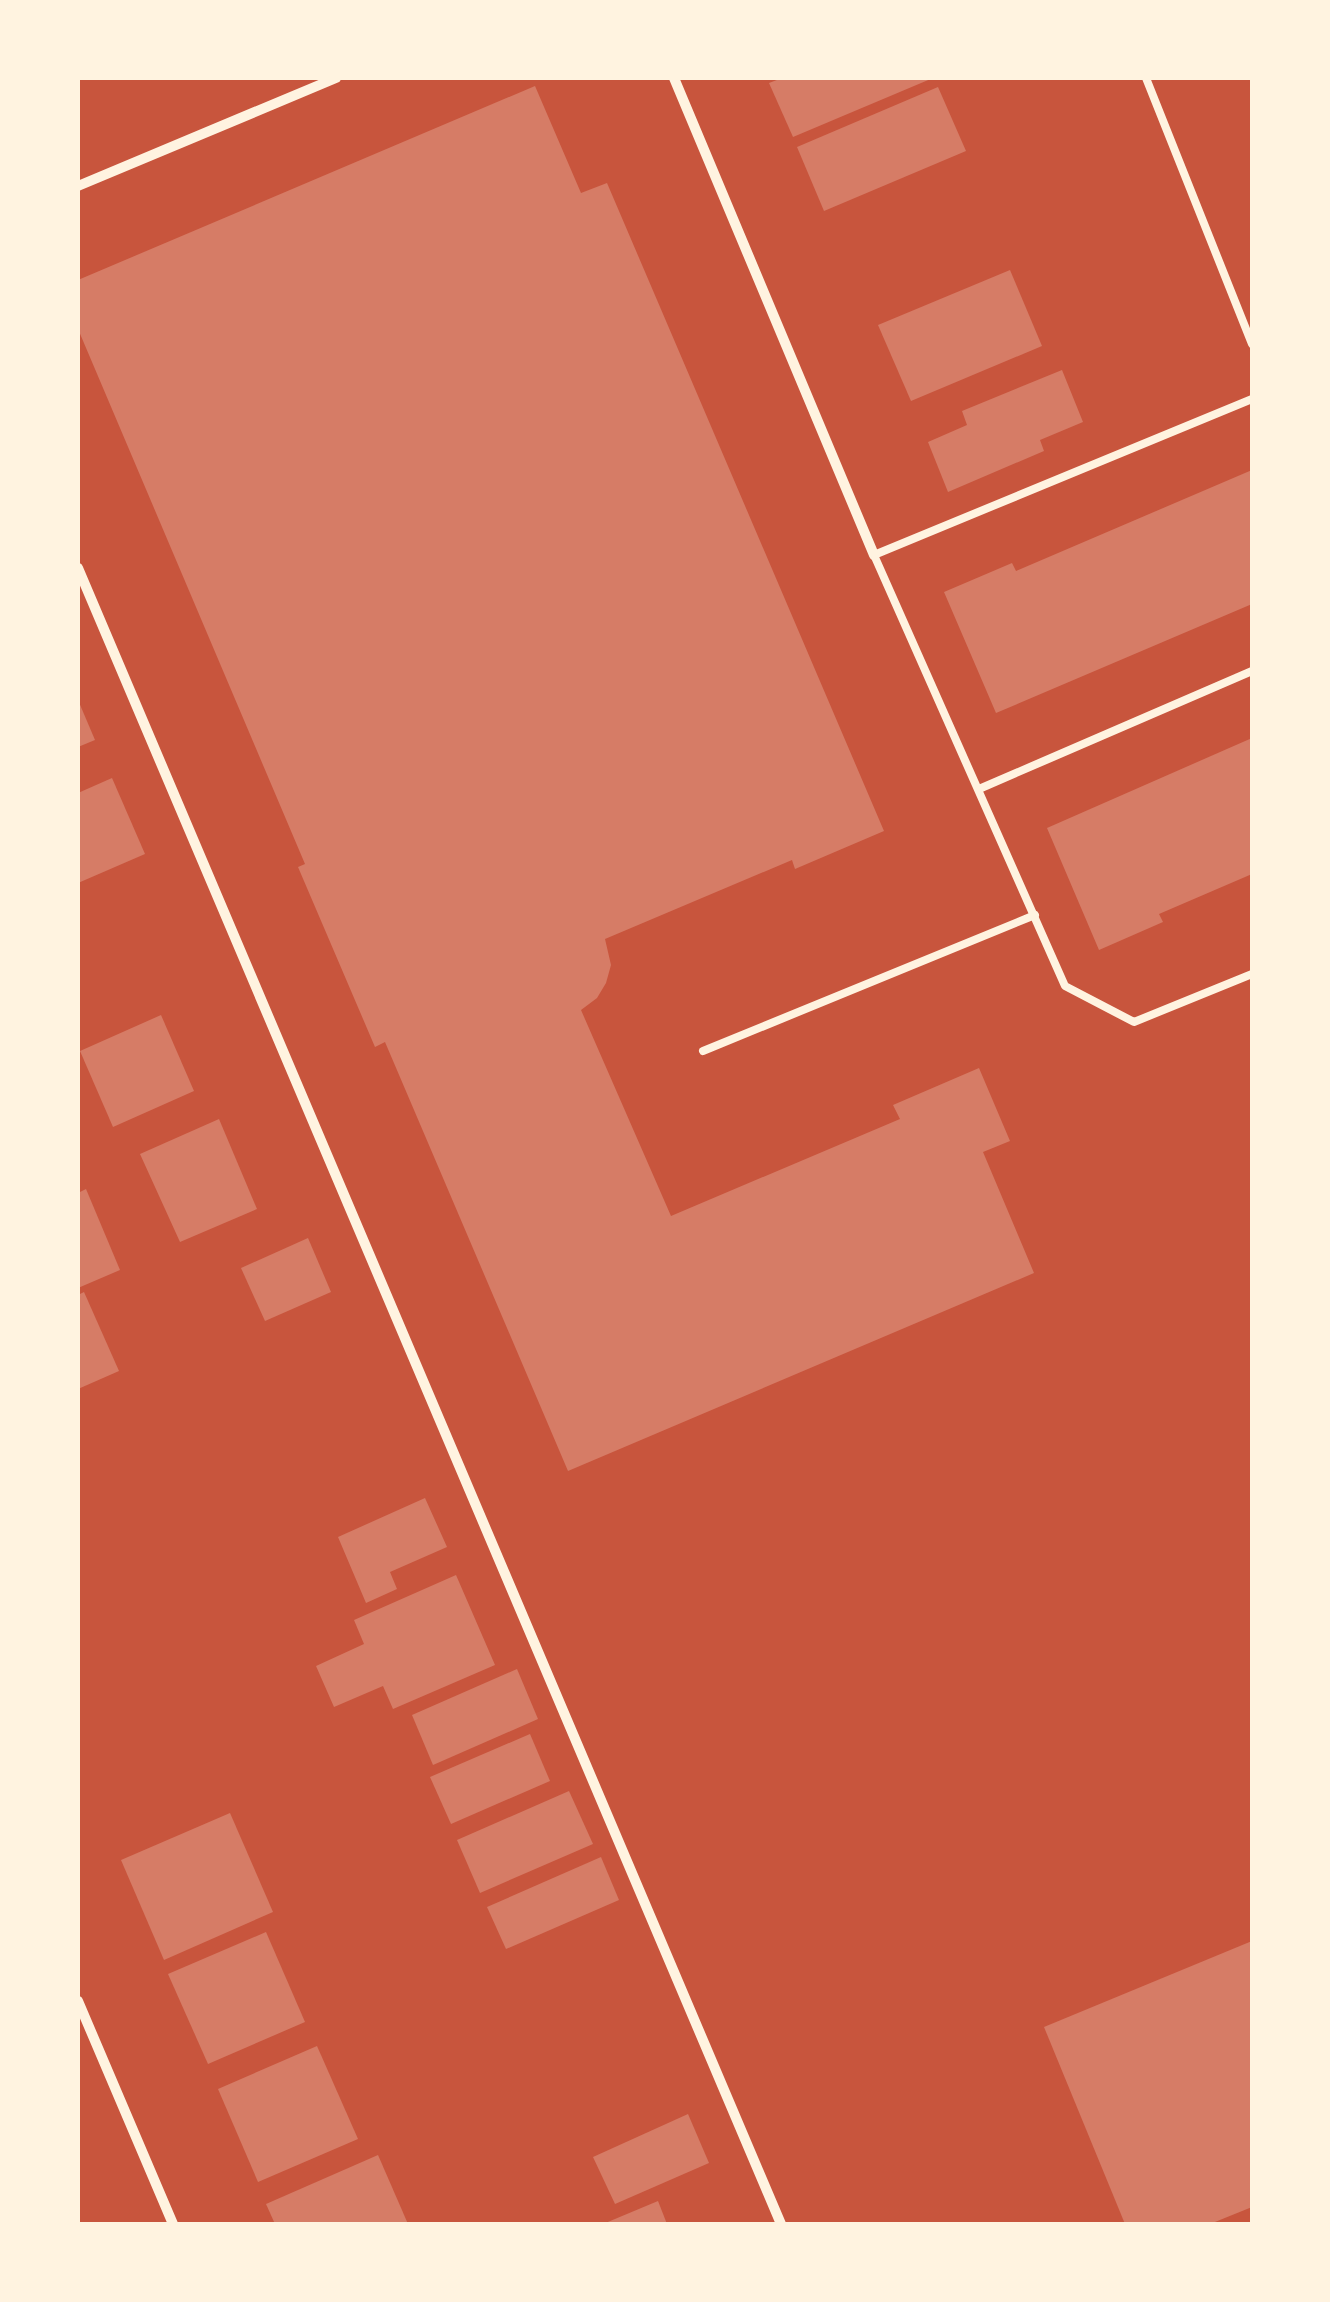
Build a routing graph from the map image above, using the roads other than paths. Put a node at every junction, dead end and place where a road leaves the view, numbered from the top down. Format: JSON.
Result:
{"nodes":[{"id":1,"x":336,"y":78,"type":"edge"},
{"id":2,"x":674,"y":78,"type":"edge"},
{"id":3,"x":1146,"y":78,"type":"edge"},
{"id":4,"x":78,"y":186,"type":"edge"},
{"id":5,"x":1252,"y":344,"type":"edge"},
{"id":6,"x":1252,"y":399,"type":"edge"},
{"id":7,"x":874,"y":556,"type":"junction"},
{"id":8,"x":78,"y":568,"type":"edge"},
{"id":9,"x":1252,"y":671,"type":"edge"},
{"id":10,"x":978,"y":789,"type":"junction"},
{"id":11,"x":1035,"y":914,"type":"junction"},
{"id":12,"x":1252,"y":974,"type":"edge"},
{"id":13,"x":703,"y":1051,"type":"dead end"},
{"id":14,"x":78,"y":2001,"type":"edge"},
{"id":15,"x":173,"y":2224,"type":"edge"},
{"id":16,"x":781,"y":2224,"type":"edge"}],
"edges":[{"from":1,"to":4,"type":"street"},
{"from":2,"to":7,"type":"street"},
{"from":3,"to":5,"type":"lane"},
{"from":6,"to":7,"type":"lane"},
{"from":7,"to":10,"type":"lane"},
{"from":8,"to":16,"type":"street"},
{"from":9,"to":10,"type":"lane"},
{"from":10,"to":11,"type":"lane"},
{"from":11,"to":12,"type":"lane"},
{"from":11,"to":13,"type":"lane"},
{"from":14,"to":15,"type":"street"}]}
